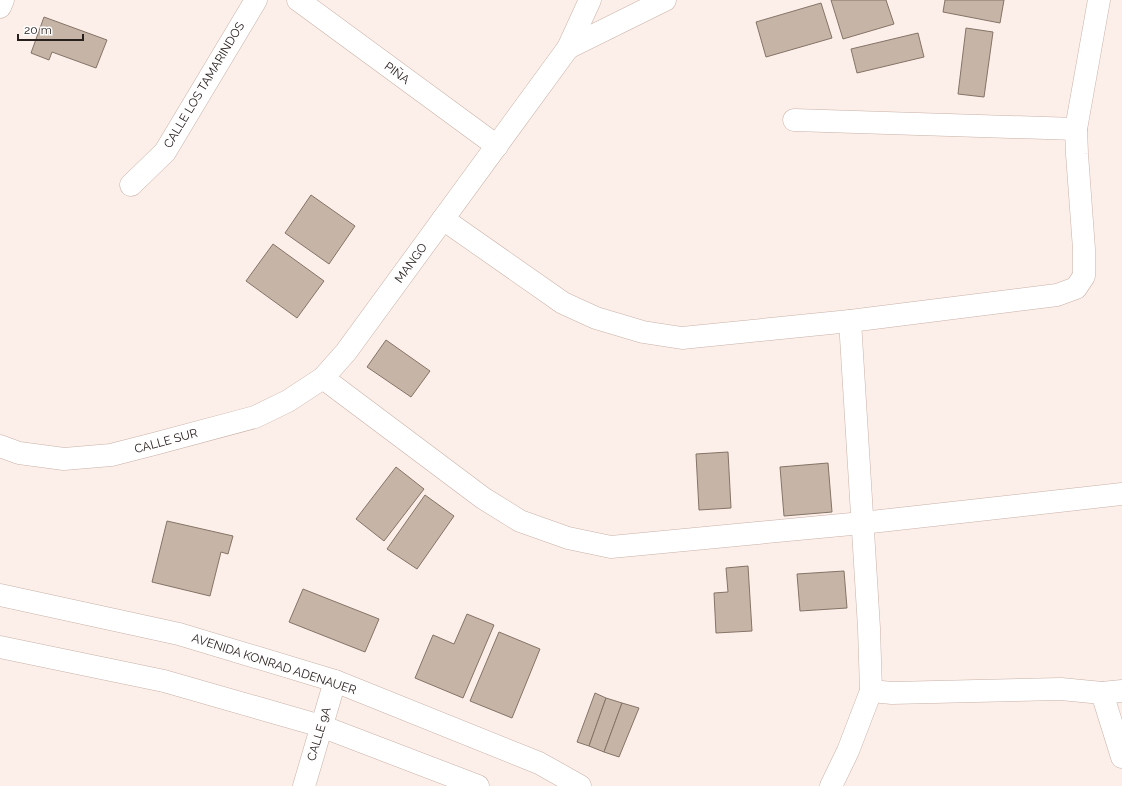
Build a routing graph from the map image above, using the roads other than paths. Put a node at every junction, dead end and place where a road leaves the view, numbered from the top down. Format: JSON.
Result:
{"nodes":[{"id":1,"x":3,"y":0,"type":"edge"},
{"id":2,"x":256,"y":0,"type":"edge"},
{"id":3,"x":298,"y":0,"type":"edge"},
{"id":4,"x":590,"y":0,"type":"edge"},
{"id":5,"x":666,"y":0,"type":"edge"},
{"id":6,"x":1099,"y":0,"type":"edge"},
{"id":7,"x":0,"y":7,"type":"edge"},
{"id":8,"x":568,"y":48,"type":"junction"},
{"id":9,"x":794,"y":120,"type":"dead end"},
{"id":10,"x":1076,"y":129,"type":"junction"},
{"id":11,"x":496,"y":146,"type":"junction"},
{"id":12,"x":131,"y":185,"type":"dead end"},
{"id":13,"x":443,"y":219,"type":"junction"},
{"id":14,"x":850,"y":321,"type":"junction"},
{"id":15,"x":323,"y":378,"type":"junction"},
{"id":16,"x":0,"y":446,"type":"edge"},
{"id":17,"x":1122,"y":494,"type":"edge"},
{"id":18,"x":862,"y":523,"type":"junction"},
{"id":19,"x":0,"y":595,"type":"edge"},
{"id":20,"x":0,"y":647,"type":"edge"},
{"id":21,"x":335,"y":681,"type":"junction"},
{"id":22,"x":871,"y":691,"type":"junction"},
{"id":23,"x":1112,"y":692,"type":"edge"},
{"id":24,"x":321,"y":726,"type":"junction"},
{"id":25,"x":1119,"y":734,"type":"edge"},
{"id":26,"x":1122,"y":758,"type":"edge"},
{"id":27,"x":304,"y":786,"type":"edge"},
{"id":28,"x":478,"y":786,"type":"edge"},
{"id":29,"x":580,"y":786,"type":"edge"},
{"id":30,"x":831,"y":786,"type":"edge"}],
"edges":[{"from":1,"to":7,"type":"street"},
{"from":2,"to":12,"type":"street","name":"CALLE LOS TAMARINDOS"},
{"from":3,"to":11,"type":"street","name":"PIÑA"},
{"from":4,"to":8,"type":"street","name":"MANGO"},
{"from":5,"to":8,"type":"street"},
{"from":6,"to":10,"type":"street"},
{"from":8,"to":11,"type":"street","name":"MANGO"},
{"from":9,"to":10,"type":"street"},
{"from":10,"to":14,"type":"street"},
{"from":11,"to":13,"type":"street","name":"MANGO"},
{"from":13,"to":14,"type":"street"},
{"from":13,"to":15,"type":"street","name":"MANGO"},
{"from":14,"to":18,"type":"street"},
{"from":15,"to":16,"type":"street","name":"CALLE SUR"},
{"from":15,"to":18,"type":"street"},
{"from":17,"to":18,"type":"street"},
{"from":18,"to":22,"type":"street"},
{"from":19,"to":21,"type":"street","name":"AVENIDA KONRAD ADENAUER"},
{"from":20,"to":24,"type":"street"},
{"from":21,"to":24,"type":"street","name":"CALLE 9A"},
{"from":21,"to":29,"type":"street","name":"AVENIDA KONRAD ADENAUER"},
{"from":22,"to":23,"type":"street"},
{"from":22,"to":30,"type":"street"},
{"from":23,"to":25,"type":"street"},
{"from":24,"to":27,"type":"street","name":"CALLE 9A"},
{"from":24,"to":28,"type":"street"},
{"from":25,"to":26,"type":"street"}]}
